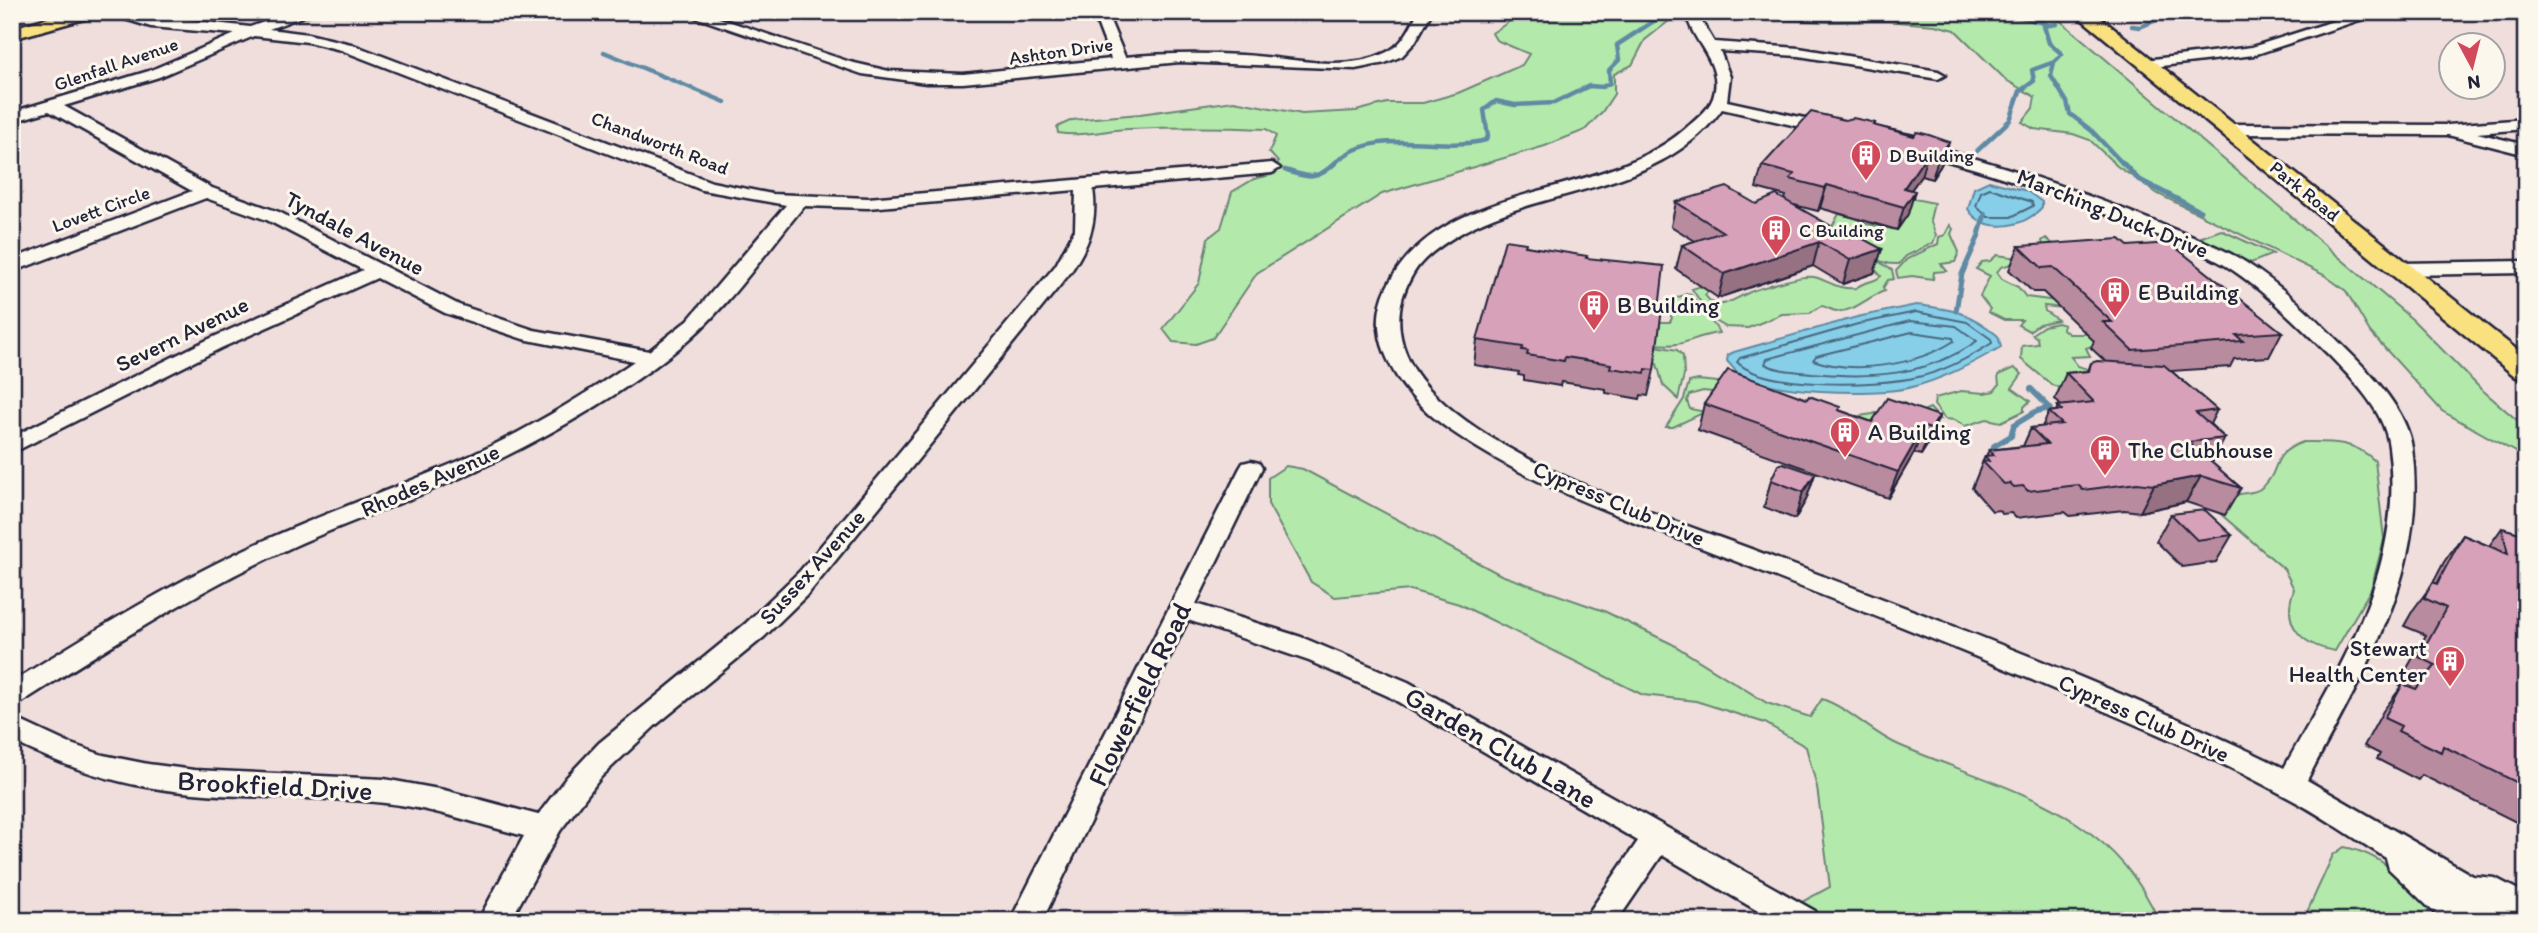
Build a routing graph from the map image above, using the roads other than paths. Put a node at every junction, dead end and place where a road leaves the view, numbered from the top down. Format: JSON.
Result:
{"nodes":[{"id":1,"x":89,"y":12,"type":"edge"},
{"id":2,"x":108,"y":12,"type":"edge"},
{"id":3,"x":148,"y":12,"type":"edge"},
{"id":4,"x":308,"y":12,"type":"edge"},
{"id":5,"x":687,"y":12,"type":"edge"},
{"id":6,"x":1097,"y":12,"type":"edge"},
{"id":7,"x":1425,"y":12,"type":"edge"},
{"id":8,"x":1693,"y":12,"type":"edge"},
{"id":9,"x":2082,"y":12,"type":"edge"},
{"id":10,"x":2377,"y":12,"type":"edge"},
{"id":11,"x":176,"y":23,"type":"junction"},
{"id":12,"x":252,"y":31,"type":"junction"},
{"id":13,"x":12,"y":33,"type":"edge"},
{"id":14,"x":1713,"y":46,"type":"junction"},
{"id":15,"x":1119,"y":62,"type":"junction"},
{"id":16,"x":2145,"y":64,"type":"junction"},
{"id":17,"x":1938,"y":75,"type":"dead end"},
{"id":18,"x":1719,"y":104,"type":"junction"},
{"id":19,"x":52,"y":106,"type":"junction"},
{"id":20,"x":12,"y":117,"type":"edge"},
{"id":21,"x":2526,"y":124,"type":"edge"},
{"id":22,"x":2228,"y":129,"type":"junction"},
{"id":23,"x":2448,"y":130,"type":"junction"},
{"id":24,"x":1849,"y":133,"type":"edge"},
{"id":25,"x":1901,"y":144,"type":"edge"},
{"id":26,"x":2526,"y":150,"type":"edge"},
{"id":27,"x":1272,"y":169,"type":"dead end"},
{"id":28,"x":1084,"y":185,"type":"junction"},
{"id":29,"x":206,"y":192,"type":"junction"},
{"id":30,"x":799,"y":201,"type":"junction"},
{"id":31,"x":12,"y":266,"type":"edge"},
{"id":32,"x":2526,"y":267,"type":"edge"},
{"id":33,"x":2402,"y":269,"type":"junction"},
{"id":34,"x":376,"y":271,"type":"junction"},
{"id":35,"x":651,"y":358,"type":"junction"},
{"id":36,"x":2526,"y":371,"type":"edge"},
{"id":37,"x":12,"y":446,"type":"edge"},
{"id":38,"x":1251,"y":468,"type":"dead end"},
{"id":39,"x":1181,"y":610,"type":"junction"},
{"id":40,"x":12,"y":695,"type":"edge"},
{"id":41,"x":12,"y":728,"type":"edge"},
{"id":42,"x":2290,"y":784,"type":"junction"},
{"id":43,"x":544,"y":829,"type":"junction"},
{"id":44,"x":2375,"y":836,"type":"junction"},
{"id":45,"x":1658,"y":837,"type":"junction"},
{"id":46,"x":2469,"y":889,"type":"junction"},
{"id":47,"x":2526,"y":911,"type":"edge"},
{"id":48,"x":494,"y":921,"type":"edge"},
{"id":49,"x":1026,"y":921,"type":"edge"},
{"id":50,"x":1599,"y":921,"type":"edge"},
{"id":51,"x":1804,"y":921,"type":"edge"},
{"id":52,"x":2465,"y":921,"type":"edge"},
{"id":53,"x":2508,"y":921,"type":"edge"}],
"edges":[{"from":1,"to":13,"type":"main road"},
{"from":2,"to":11,"type":"street","name":"Chandworth Road"},
{"from":3,"to":11,"type":"street","name":"Chandworth Road"},
{"from":4,"to":12,"type":"street","name":"Glenfall Avenue"},
{"from":5,"to":15,"type":"street","name":"Ashton Drive"},
{"from":6,"to":15,"type":"street"},
{"from":7,"to":15,"type":"street","name":"Ashton Drive"},
{"from":8,"to":14,"type":"street"},
{"from":9,"to":16,"type":"main road","name":"Park Road"},
{"from":10,"to":16,"type":"street"},
{"from":11,"to":12,"type":"street","name":"Chandworth Road"},
{"from":12,"to":19,"type":"street","name":"Glenfall Avenue"},
{"from":12,"to":30,"type":"street","name":"Chandworth Road"},
{"from":14,"to":17,"type":"street"},
{"from":14,"to":18,"type":"street"},
{"from":16,"to":22,"type":"main road","name":"Park Road"},
{"from":18,"to":24,"type":"street"},
{"from":18,"to":42,"type":"street","name":"Cypress Club Drive"},
{"from":19,"to":20,"type":"street","name":"Glenfall Avenue"},
{"from":19,"to":29,"type":"street","name":"Tyndale Avenue"},
{"from":21,"to":23,"type":"street"},
{"from":22,"to":23,"type":"street"},
{"from":22,"to":33,"type":"main road","name":"Park Road"},
{"from":23,"to":26,"type":"street"},
{"from":25,"to":42,"type":"street","name":"Marching Duck Drive"},
{"from":27,"to":28,"type":"street","name":"Chandworth Road"},
{"from":28,"to":30,"type":"street","name":"Chandworth Road"},
{"from":28,"to":43,"type":"street","name":"Sussex Avenue"},
{"from":29,"to":31,"type":"street","name":"Lovett Circle"},
{"from":29,"to":34,"type":"street","name":"Tyndale Avenue"},
{"from":30,"to":35,"type":"street","name":"Rhodes Avenue"},
{"from":32,"to":33,"type":"street"},
{"from":33,"to":36,"type":"main road","name":"Park Road"},
{"from":34,"to":35,"type":"street","name":"Tyndale Avenue"},
{"from":34,"to":37,"type":"street","name":"Severn Avenue"},
{"from":35,"to":40,"type":"street","name":"Rhodes Avenue"},
{"from":38,"to":39,"type":"street","name":"Flowerfield Road"},
{"from":39,"to":45,"type":"street","name":"Garden Club Lane"},
{"from":39,"to":49,"type":"street","name":"Flowerfield Road"},
{"from":41,"to":43,"type":"street","name":"Brookfield Drive"},
{"from":42,"to":44,"type":"street","name":"Cypress Club Drive"},
{"from":43,"to":48,"type":"street","name":"Sussex Avenue"},
{"from":44,"to":46,"type":"street","name":"Cypress Club Drive"},
{"from":44,"to":52,"type":"street","name":"Cypress Club Drive"},
{"from":45,"to":50,"type":"street"},
{"from":45,"to":51,"type":"street","name":"Garden Club Lane"},
{"from":46,"to":47,"type":"street","name":"Cypress Club Drive"},
{"from":46,"to":53,"type":"street","name":"Cypress Club Drive"}]}
